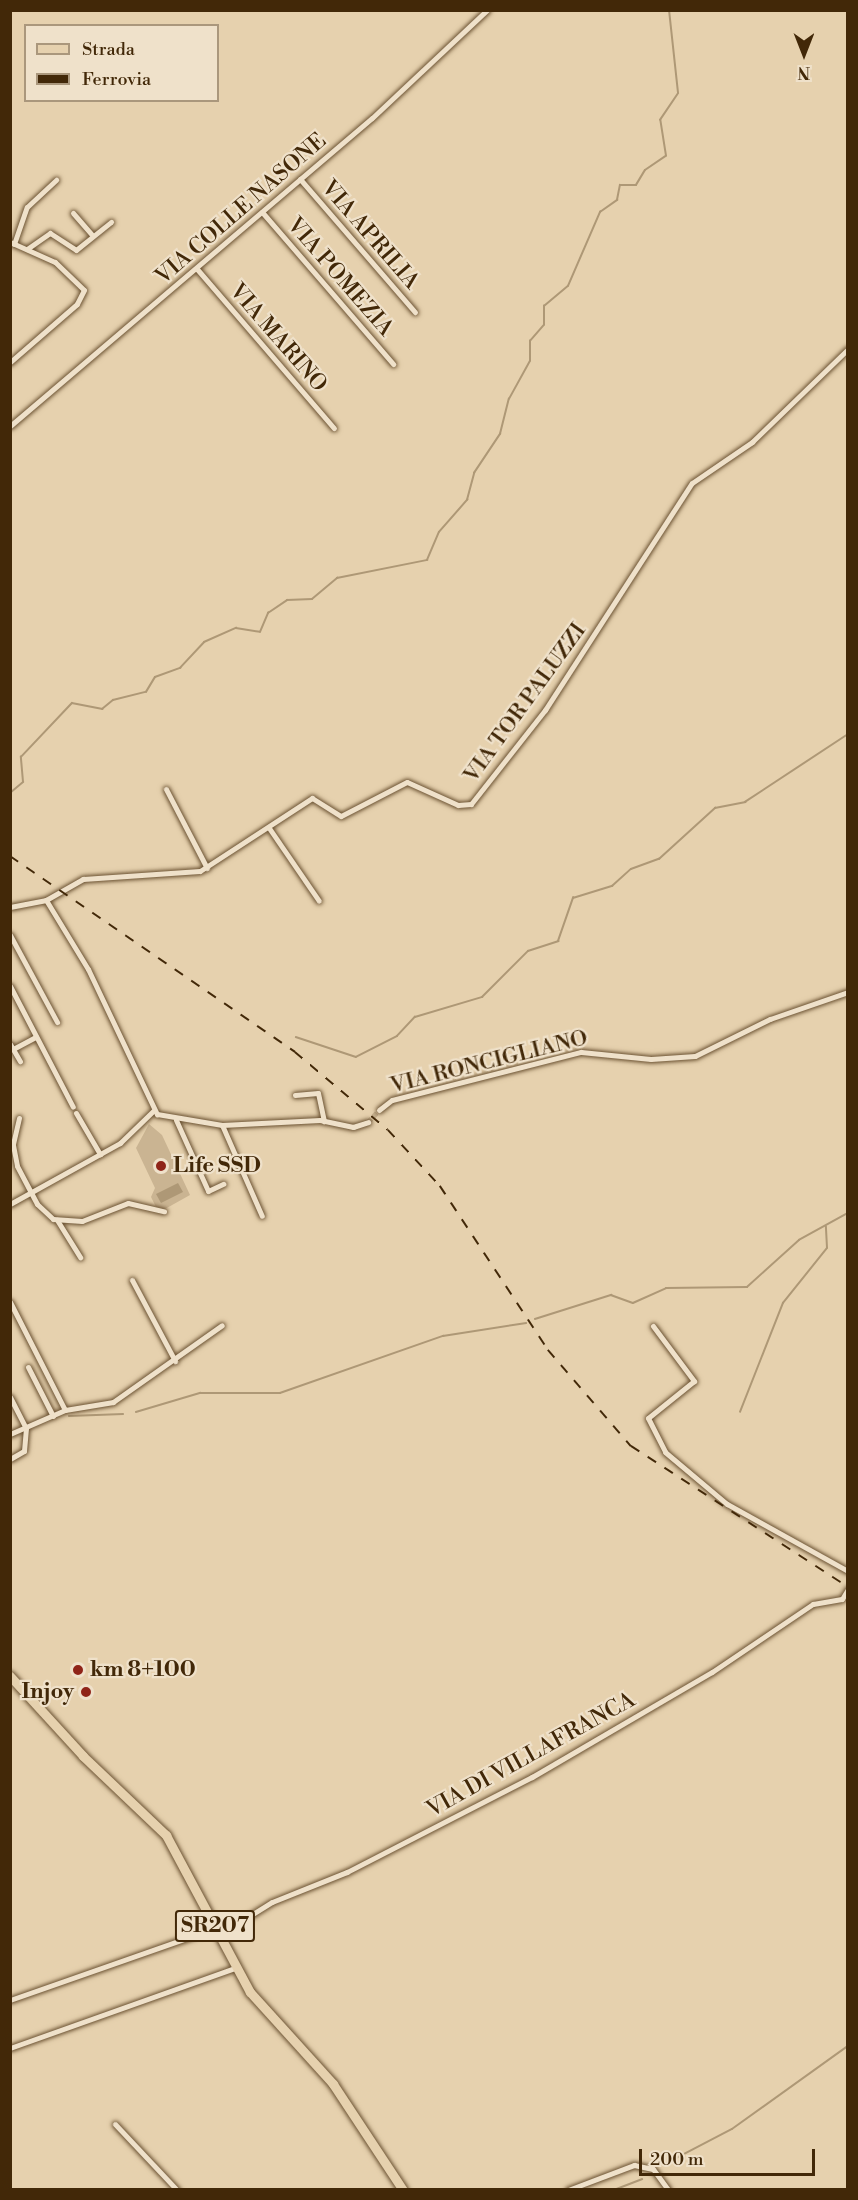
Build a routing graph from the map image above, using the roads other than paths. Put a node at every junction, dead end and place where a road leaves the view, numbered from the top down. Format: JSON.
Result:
{"nodes":[{"id":1,"x":487,"y":10,"type":"edge"},
{"id":2,"x":300,"y":179,"type":"junction"},
{"id":3,"x":56,"y":180,"type":"dead end"},
{"id":4,"x":261,"y":212,"type":"junction"},
{"id":5,"x":73,"y":213,"type":"dead end"},
{"id":6,"x":111,"y":222,"type":"dead end"},
{"id":7,"x":93,"y":236,"type":"junction"},
{"id":8,"x":12,"y":243,"type":"edge"},
{"id":9,"x":27,"y":249,"type":"junction"},
{"id":10,"x":197,"y":269,"type":"junction"},
{"id":11,"x":416,"y":312,"type":"dead end"},
{"id":12,"x":848,"y":349,"type":"edge"},
{"id":13,"x":10,"y":362,"type":"edge"},
{"id":14,"x":393,"y":364,"type":"dead end"},
{"id":15,"x":10,"y":426,"type":"edge"},
{"id":16,"x":334,"y":428,"type":"dead end"},
{"id":17,"x":166,"y":789,"type":"dead end"},
{"id":18,"x":268,"y":828,"type":"junction"},
{"id":19,"x":207,"y":868,"type":"junction"},
{"id":20,"x":46,"y":900,"type":"junction"},
{"id":21,"x":320,"y":901,"type":"dead end"},
{"id":22,"x":10,"y":907,"type":"edge"},
{"id":23,"x":10,"y":935,"type":"edge"},
{"id":24,"x":10,"y":986,"type":"edge"},
{"id":25,"x":848,"y":992,"type":"edge"},
{"id":26,"x":57,"y":1022,"type":"dead end"},
{"id":27,"x":36,"y":1037,"type":"junction"},
{"id":28,"x":12,"y":1046,"type":"edge"},
{"id":29,"x":20,"y":1061,"type":"dead end"},
{"id":30,"x":294,"y":1095,"type":"dead end"},
{"id":31,"x":379,"y":1110,"type":"tunnel mouth"},
{"id":32,"x":153,"y":1111,"type":"junction"},
{"id":33,"x":19,"y":1118,"type":"dead end"},
{"id":34,"x":177,"y":1120,"type":"junction"},
{"id":35,"x":324,"y":1121,"type":"junction"},
{"id":36,"x":368,"y":1122,"type":"tunnel mouth"},
{"id":37,"x":222,"y":1125,"type":"junction"},
{"id":38,"x":100,"y":1154,"type":"junction"},
{"id":39,"x":224,"y":1184,"type":"dead end"},
{"id":40,"x":30,"y":1194,"type":"junction"},
{"id":41,"x":10,"y":1204,"type":"edge"},
{"id":42,"x":164,"y":1211,"type":"dead end"},
{"id":43,"x":262,"y":1216,"type":"dead end"},
{"id":44,"x":57,"y":1220,"type":"junction"},
{"id":45,"x":80,"y":1257,"type":"dead end"},
{"id":46,"x":132,"y":1280,"type":"dead end"},
{"id":47,"x":10,"y":1302,"type":"edge"},
{"id":48,"x":222,"y":1325,"type":"dead end"},
{"id":49,"x":653,"y":1326,"type":"dead end"},
{"id":50,"x":175,"y":1361,"type":"junction"},
{"id":51,"x":28,"y":1367,"type":"dead end"},
{"id":52,"x":10,"y":1397,"type":"edge"},
{"id":53,"x":65,"y":1410,"type":"junction"},
{"id":54,"x":53,"y":1416,"type":"junction"},
{"id":55,"x":26,"y":1428,"type":"junction"},
{"id":56,"x":10,"y":1434,"type":"edge"},
{"id":57,"x":10,"y":1459,"type":"edge"},
{"id":58,"x":848,"y":1571,"type":"edge"},
{"id":59,"x":847,"y":1590,"type":"edge"},
{"id":60,"x":842,"y":1599,"type":"junction"},
{"id":61,"x":848,"y":1603,"type":"edge"},
{"id":62,"x":10,"y":1676,"type":"edge"},
{"id":63,"x":218,"y":1932,"type":"junction"},
{"id":64,"x":235,"y":1968,"type":"junction"},
{"id":65,"x":10,"y":2000,"type":"edge"},
{"id":66,"x":10,"y":2048,"type":"edge"},
{"id":67,"x":116,"y":2124,"type":"dead end"},
{"id":68,"x":177,"y":2190,"type":"edge"},
{"id":69,"x":403,"y":2190,"type":"edge"},
{"id":70,"x":568,"y":2190,"type":"edge"},
{"id":71,"x":668,"y":2190,"type":"edge"}],
"edges":[{"from":1,"to":2,"type":"street","name":"VIA COLLE NASONE"},
{"from":2,"to":4,"type":"street","name":"VIA COLLE NASONE"},
{"from":2,"to":11,"type":"street","name":"VIA APRILIA"},
{"from":3,"to":8,"type":"street"},
{"from":4,"to":10,"type":"street","name":"VIA COLLE NASONE"},
{"from":4,"to":14,"type":"street","name":"VIA POMEZIA"},
{"from":5,"to":7,"type":"street"},
{"from":6,"to":7,"type":"street"},
{"from":7,"to":9,"type":"street"},
{"from":8,"to":9,"type":"street"},
{"from":9,"to":13,"type":"street"},
{"from":10,"to":15,"type":"street","name":"VIA COLLE NASONE"},
{"from":10,"to":16,"type":"street","name":"VIA MARINO"},
{"from":12,"to":18,"type":"street","name":"VIA TOR PALUZZI"},
{"from":17,"to":19,"type":"street"},
{"from":18,"to":19,"type":"street","name":"VIA TOR PALUZZI"},
{"from":18,"to":21,"type":"street"},
{"from":19,"to":20,"type":"street","name":"VIA TOR PALUZZI"},
{"from":20,"to":22,"type":"street","name":"VIA TOR PALUZZI"},
{"from":20,"to":32,"type":"street"},
{"from":23,"to":26,"type":"street"},
{"from":24,"to":27,"type":"street"},
{"from":25,"to":31,"type":"street","name":"VIA RONCIGLIANO"},
{"from":27,"to":28,"type":"street"},
{"from":27,"to":38,"type":"street"},
{"from":28,"to":29,"type":"street"},
{"from":30,"to":35,"type":"street"},
{"from":32,"to":34,"type":"street"},
{"from":32,"to":38,"type":"street"},
{"from":33,"to":40,"type":"street"},
{"from":34,"to":37,"type":"street"},
{"from":34,"to":39,"type":"street"},
{"from":35,"to":36,"type":"street"},
{"from":35,"to":37,"type":"street"},
{"from":37,"to":43,"type":"street"},
{"from":38,"to":40,"type":"street"},
{"from":40,"to":41,"type":"street"},
{"from":40,"to":44,"type":"street"},
{"from":42,"to":44,"type":"street"},
{"from":44,"to":45,"type":"street"},
{"from":46,"to":50,"type":"street"},
{"from":47,"to":53,"type":"street"},
{"from":48,"to":50,"type":"street"},
{"from":49,"to":58,"type":"street"},
{"from":50,"to":53,"type":"street"},
{"from":51,"to":54,"type":"street"},
{"from":52,"to":55,"type":"street"},
{"from":53,"to":54,"type":"street"},
{"from":54,"to":55,"type":"street"},
{"from":55,"to":56,"type":"street"},
{"from":55,"to":57,"type":"street"},
{"from":59,"to":60,"type":"street"},
{"from":60,"to":61,"type":"street"},
{"from":60,"to":63,"type":"street","name":"VIA DI VILLAFRANCA"},
{"from":62,"to":63,"type":"main road","number":"SR207"},
{"from":63,"to":64,"type":"main road","number":"SR207"},
{"from":63,"to":65,"type":"street","name":"VIA DI VILLAFRANCA"},
{"from":64,"to":66,"type":"street"},
{"from":64,"to":69,"type":"main road","number":"SR207"},
{"from":67,"to":68,"type":"street"},
{"from":70,"to":71,"type":"street"}]}
